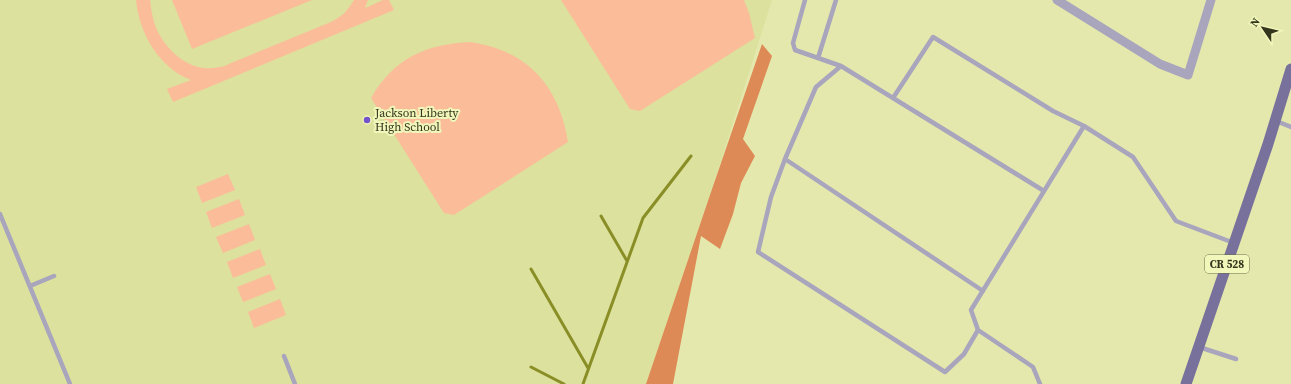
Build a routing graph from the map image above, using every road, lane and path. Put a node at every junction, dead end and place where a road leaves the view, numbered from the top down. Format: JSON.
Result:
{"nodes":[{"id":1,"x":805,"y":0,"type":"edge"},
{"id":2,"x":836,"y":0,"type":"edge"},
{"id":3,"x":1057,"y":0,"type":"edge"},
{"id":4,"x":1211,"y":0,"type":"edge"},
{"id":5,"x":818,"y":58,"type":"junction"},
{"id":6,"x":842,"y":66,"type":"junction"},
{"id":7,"x":1291,"y":69,"type":"edge"},
{"id":8,"x":893,"y":98,"type":"junction"},
{"id":9,"x":1275,"y":121,"type":"junction"},
{"id":10,"x":1084,"y":126,"type":"junction"},
{"id":11,"x":1291,"y":127,"type":"edge"},
{"id":12,"x":785,"y":159,"type":"junction"},
{"id":13,"x":1044,"y":191,"type":"junction"},
{"id":14,"x":0,"y":214,"type":"edge"},
{"id":15,"x":1234,"y":243,"type":"junction"},
{"id":16,"x":54,"y":276,"type":"dead end"},
{"id":17,"x":30,"y":286,"type":"junction"},
{"id":18,"x":982,"y":291,"type":"junction"},
{"id":19,"x":978,"y":330,"type":"junction"},
{"id":20,"x":1199,"y":346,"type":"junction"},
{"id":21,"x":284,"y":356,"type":"dead end"},
{"id":22,"x":1236,"y":359,"type":"dead end"},
{"id":23,"x":70,"y":384,"type":"edge"},
{"id":24,"x":294,"y":384,"type":"edge"},
{"id":25,"x":1040,"y":384,"type":"edge"},
{"id":26,"x":1186,"y":384,"type":"edge"}],
"edges":[{"from":1,"to":5,"type":"lane"},
{"from":2,"to":5,"type":"lane"},
{"from":3,"to":4,"type":"street"},
{"from":5,"to":6,"type":"lane"},
{"from":6,"to":8,"type":"lane"},
{"from":6,"to":12,"type":"lane"},
{"from":7,"to":9,"type":"main road","number":"CR 528"},
{"from":8,"to":10,"type":"lane"},
{"from":8,"to":13,"type":"lane"},
{"from":9,"to":11,"type":"lane"},
{"from":9,"to":15,"type":"main road","number":"CR 528"},
{"from":10,"to":13,"type":"lane"},
{"from":10,"to":15,"type":"lane"},
{"from":12,"to":18,"type":"lane"},
{"from":12,"to":19,"type":"lane"},
{"from":13,"to":18,"type":"lane"},
{"from":14,"to":17,"type":"lane"},
{"from":15,"to":20,"type":"main road","number":"CR 528"},
{"from":16,"to":17,"type":"lane"},
{"from":17,"to":23,"type":"lane"},
{"from":18,"to":19,"type":"lane"},
{"from":19,"to":25,"type":"lane"},
{"from":20,"to":22,"type":"lane"},
{"from":20,"to":26,"type":"main road","number":"CR 528"},
{"from":21,"to":24,"type":"lane"}]}
